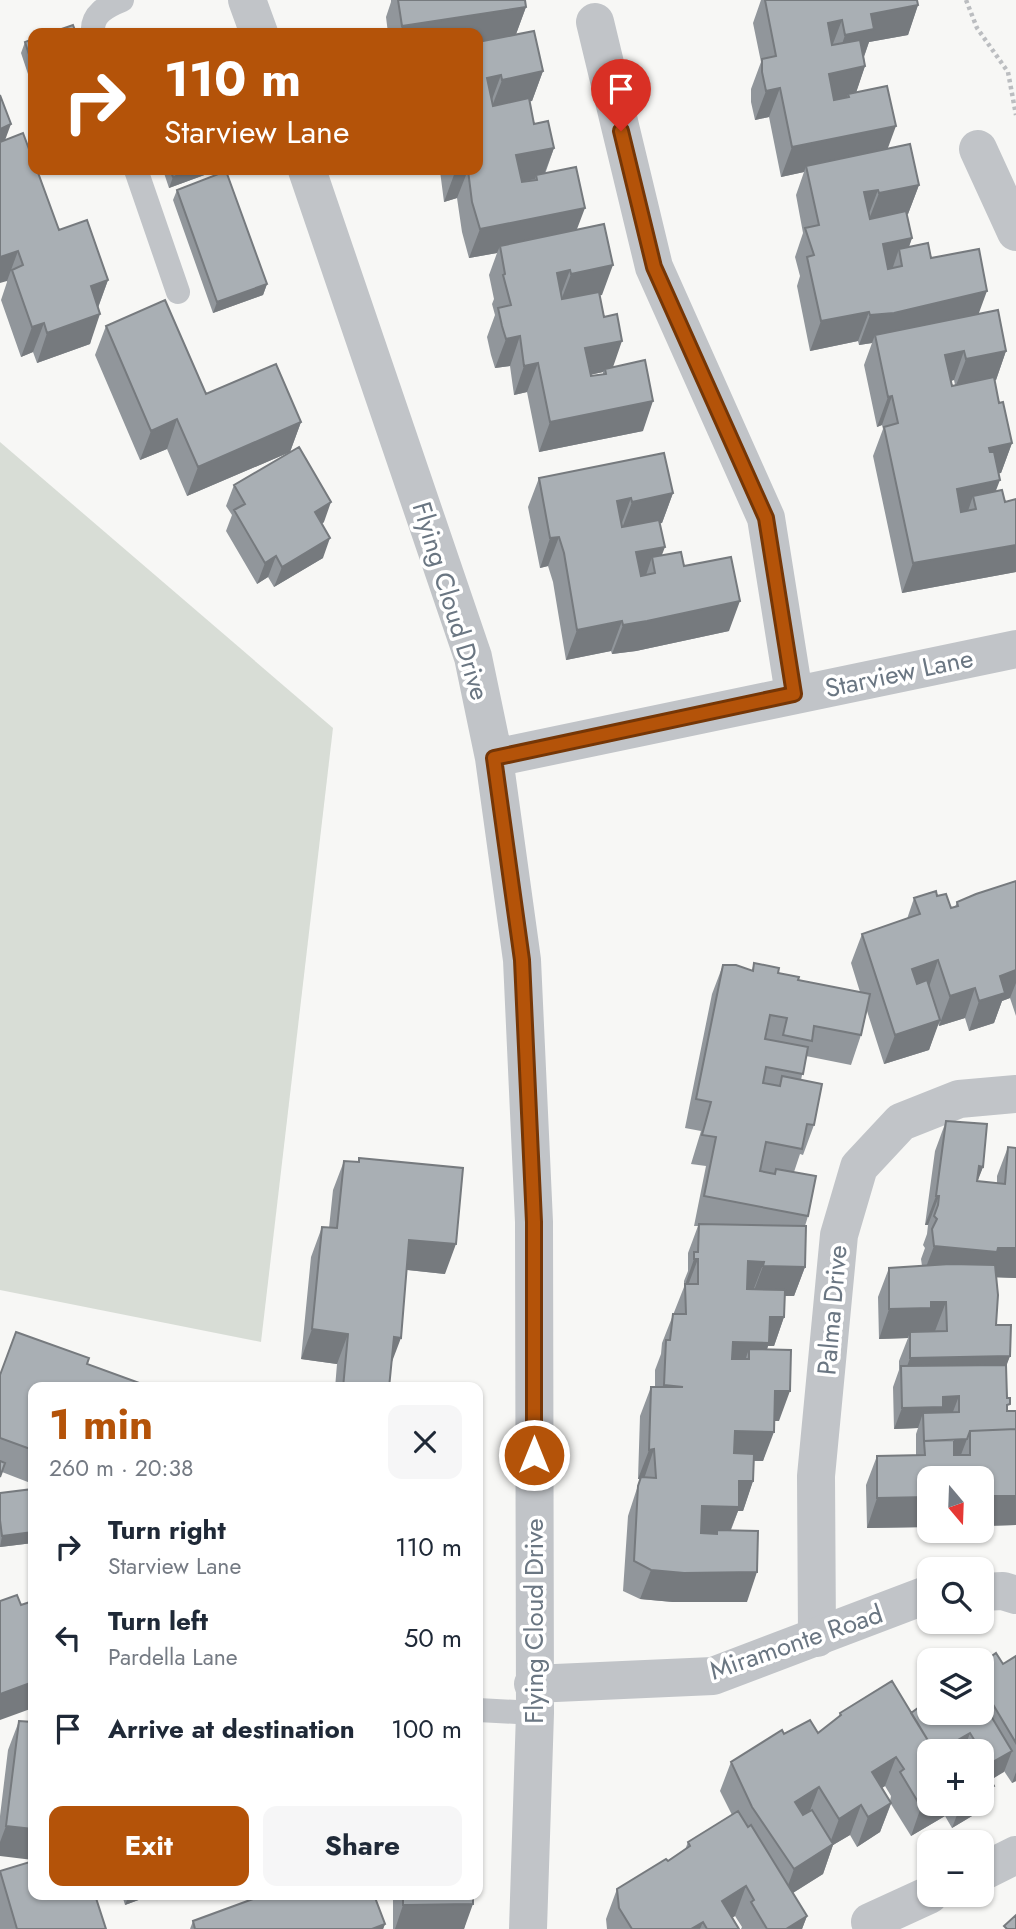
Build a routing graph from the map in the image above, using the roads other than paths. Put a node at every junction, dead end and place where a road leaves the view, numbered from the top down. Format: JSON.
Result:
{"nodes":[{"id":1,"x":122,"y":0,"type":"edge"},
{"id":2,"x":247,"y":0,"type":"edge"},
{"id":3,"x":596,"y":22,"type":"dead end"},
{"id":4,"x":92,"y":28,"type":"edge"},
{"id":5,"x":257,"y":28,"type":"edge"},
{"id":6,"x":978,"y":149,"type":"dead end"},
{"id":7,"x":137,"y":175,"type":"edge"},
{"id":8,"x":309,"y":175,"type":"edge"},
{"id":9,"x":1016,"y":232,"type":"edge"},
{"id":10,"x":178,"y":292,"type":"dead end"},
{"id":11,"x":1016,"y":649,"type":"edge"},
{"id":12,"x":794,"y":694,"type":"junction"},
{"id":13,"x":494,"y":758,"type":"junction"},
{"id":14,"x":1016,"y":1094,"type":"edge"},
{"id":15,"x":994,"y":1591,"type":"edge"},
{"id":16,"x":1016,"y":1595,"type":"edge"},
{"id":17,"x":917,"y":1599,"type":"edge"},
{"id":18,"x":817,"y":1638,"type":"junction"},
{"id":19,"x":534,"y":1698,"type":"junction"},
{"id":20,"x":483,"y":1709,"type":"edge"},
{"id":21,"x":1016,"y":1855,"type":"edge"},
{"id":22,"x":994,"y":1866,"type":"edge"},
{"id":23,"x":917,"y":1900,"type":"edge"},
{"id":24,"x":870,"y":1922,"type":"dead end"},
{"id":25,"x":528,"y":1929,"type":"edge"}],
"edges":[{"from":1,"to":4,"type":"lane"},
{"from":2,"to":5,"type":"street"},
{"from":3,"to":12,"type":"street"},
{"from":6,"to":9,"type":"street"},
{"from":7,"to":10,"type":"lane"},
{"from":8,"to":13,"type":"street","name":"Flying Cloud Drive"},
{"from":11,"to":12,"type":"street","name":"Starview Lane"},
{"from":12,"to":13,"type":"street","name":"Starview Lane"},
{"from":13,"to":19,"type":"street","name":"Flying Cloud Drive"},
{"from":14,"to":18,"type":"street","name":"Palma Drive"},
{"from":15,"to":16,"type":"street"},
{"from":17,"to":18,"type":"street","name":"Miramonte Road"},
{"from":18,"to":19,"type":"street","name":"Miramonte Road"},
{"from":19,"to":20,"type":"lane"},
{"from":19,"to":25,"type":"street","name":"Flying Cloud Drive"},
{"from":21,"to":22,"type":"street"},
{"from":23,"to":24,"type":"street"}]}
